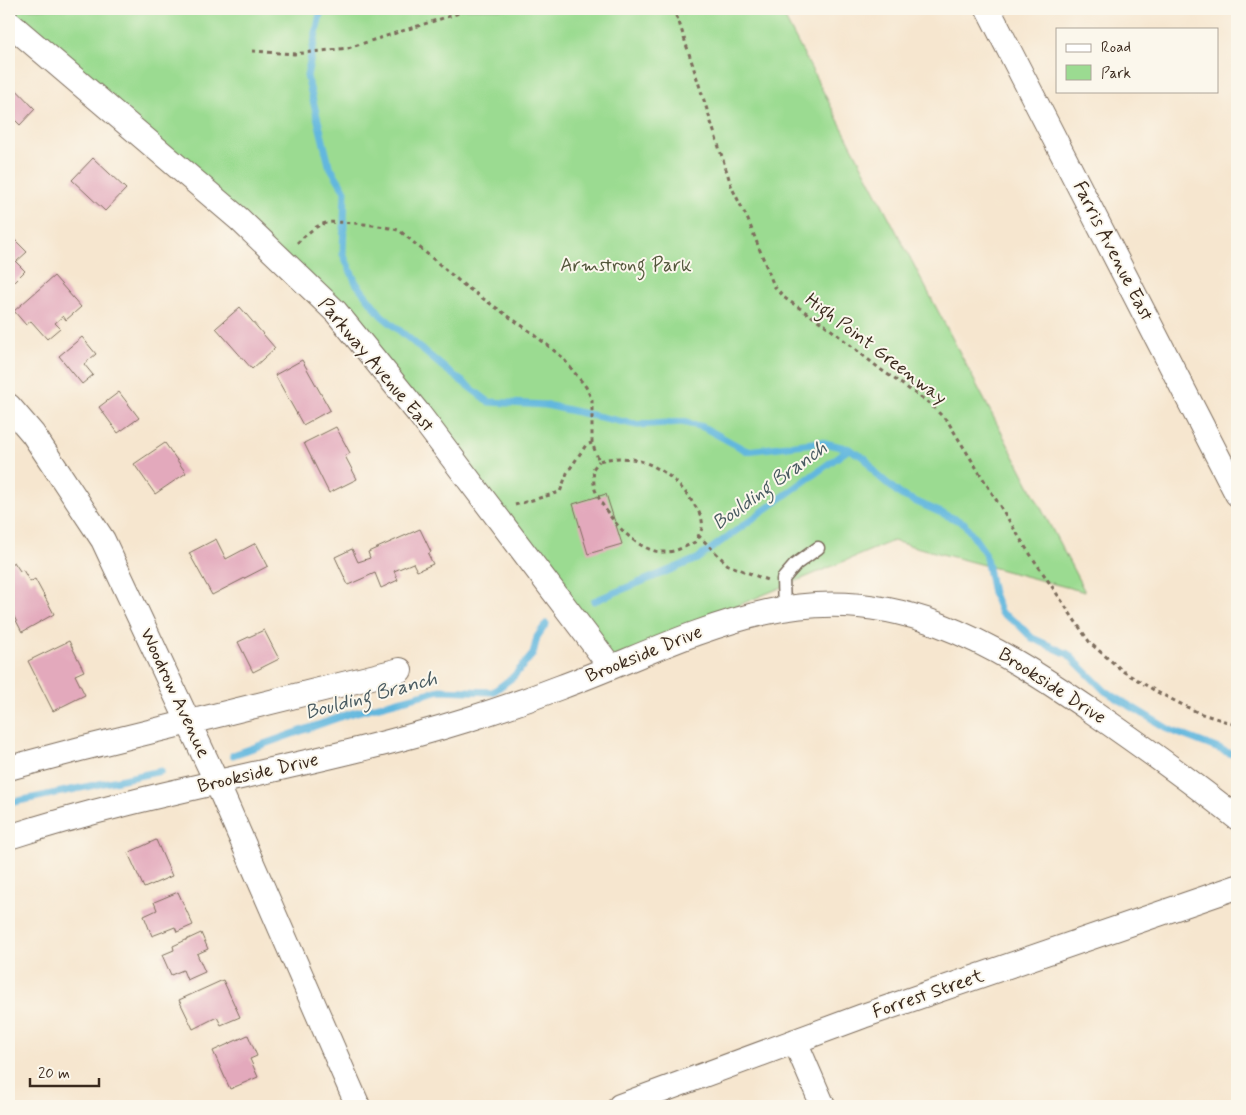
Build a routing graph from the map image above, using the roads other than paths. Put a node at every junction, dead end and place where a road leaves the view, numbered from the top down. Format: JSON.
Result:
{"nodes":[{"id":1,"x":988,"y":9,"type":"edge"},
{"id":2,"x":9,"y":23,"type":"edge"},
{"id":3,"x":9,"y":406,"type":"edge"},
{"id":4,"x":1237,"y":494,"type":"edge"},
{"id":5,"x":818,"y":548,"type":"dead end"},
{"id":6,"x":784,"y":609,"type":"junction"},
{"id":7,"x":610,"y":666,"type":"junction"},
{"id":8,"x":400,"y":670,"type":"dead end"},
{"id":9,"x":187,"y":722,"type":"junction"},
{"id":10,"x":9,"y":768,"type":"edge"},
{"id":11,"x":217,"y":783,"type":"junction"},
{"id":12,"x":1237,"y":818,"type":"edge"},
{"id":13,"x":9,"y":837,"type":"edge"},
{"id":14,"x":1237,"y":887,"type":"edge"},
{"id":15,"x":796,"y":1041,"type":"junction"},
{"id":16,"x":358,"y":1106,"type":"edge"},
{"id":17,"x":620,"y":1106,"type":"edge"},
{"id":18,"x":823,"y":1106,"type":"edge"}],
"edges":[{"from":1,"to":4,"type":"street","name":"Farris Avenue East"},
{"from":2,"to":7,"type":"street","name":"Parkway Avenue East"},
{"from":3,"to":9,"type":"street","name":"Woodrow Avenue"},
{"from":5,"to":6,"type":"lane"},
{"from":6,"to":7,"type":"street","name":"Brookside Drive"},
{"from":6,"to":12,"type":"street","name":"Brookside Drive"},
{"from":7,"to":11,"type":"street","name":"Brookside Drive"},
{"from":8,"to":9,"type":"street"},
{"from":9,"to":10,"type":"street"},
{"from":9,"to":11,"type":"street","name":"Woodrow Avenue"},
{"from":11,"to":13,"type":"street","name":"Brookside Drive"},
{"from":11,"to":16,"type":"street","name":"Woodrow Avenue"},
{"from":14,"to":15,"type":"street","name":"Forrest Street"},
{"from":15,"to":17,"type":"street","name":"Forrest Street"},
{"from":15,"to":18,"type":"street"}]}
